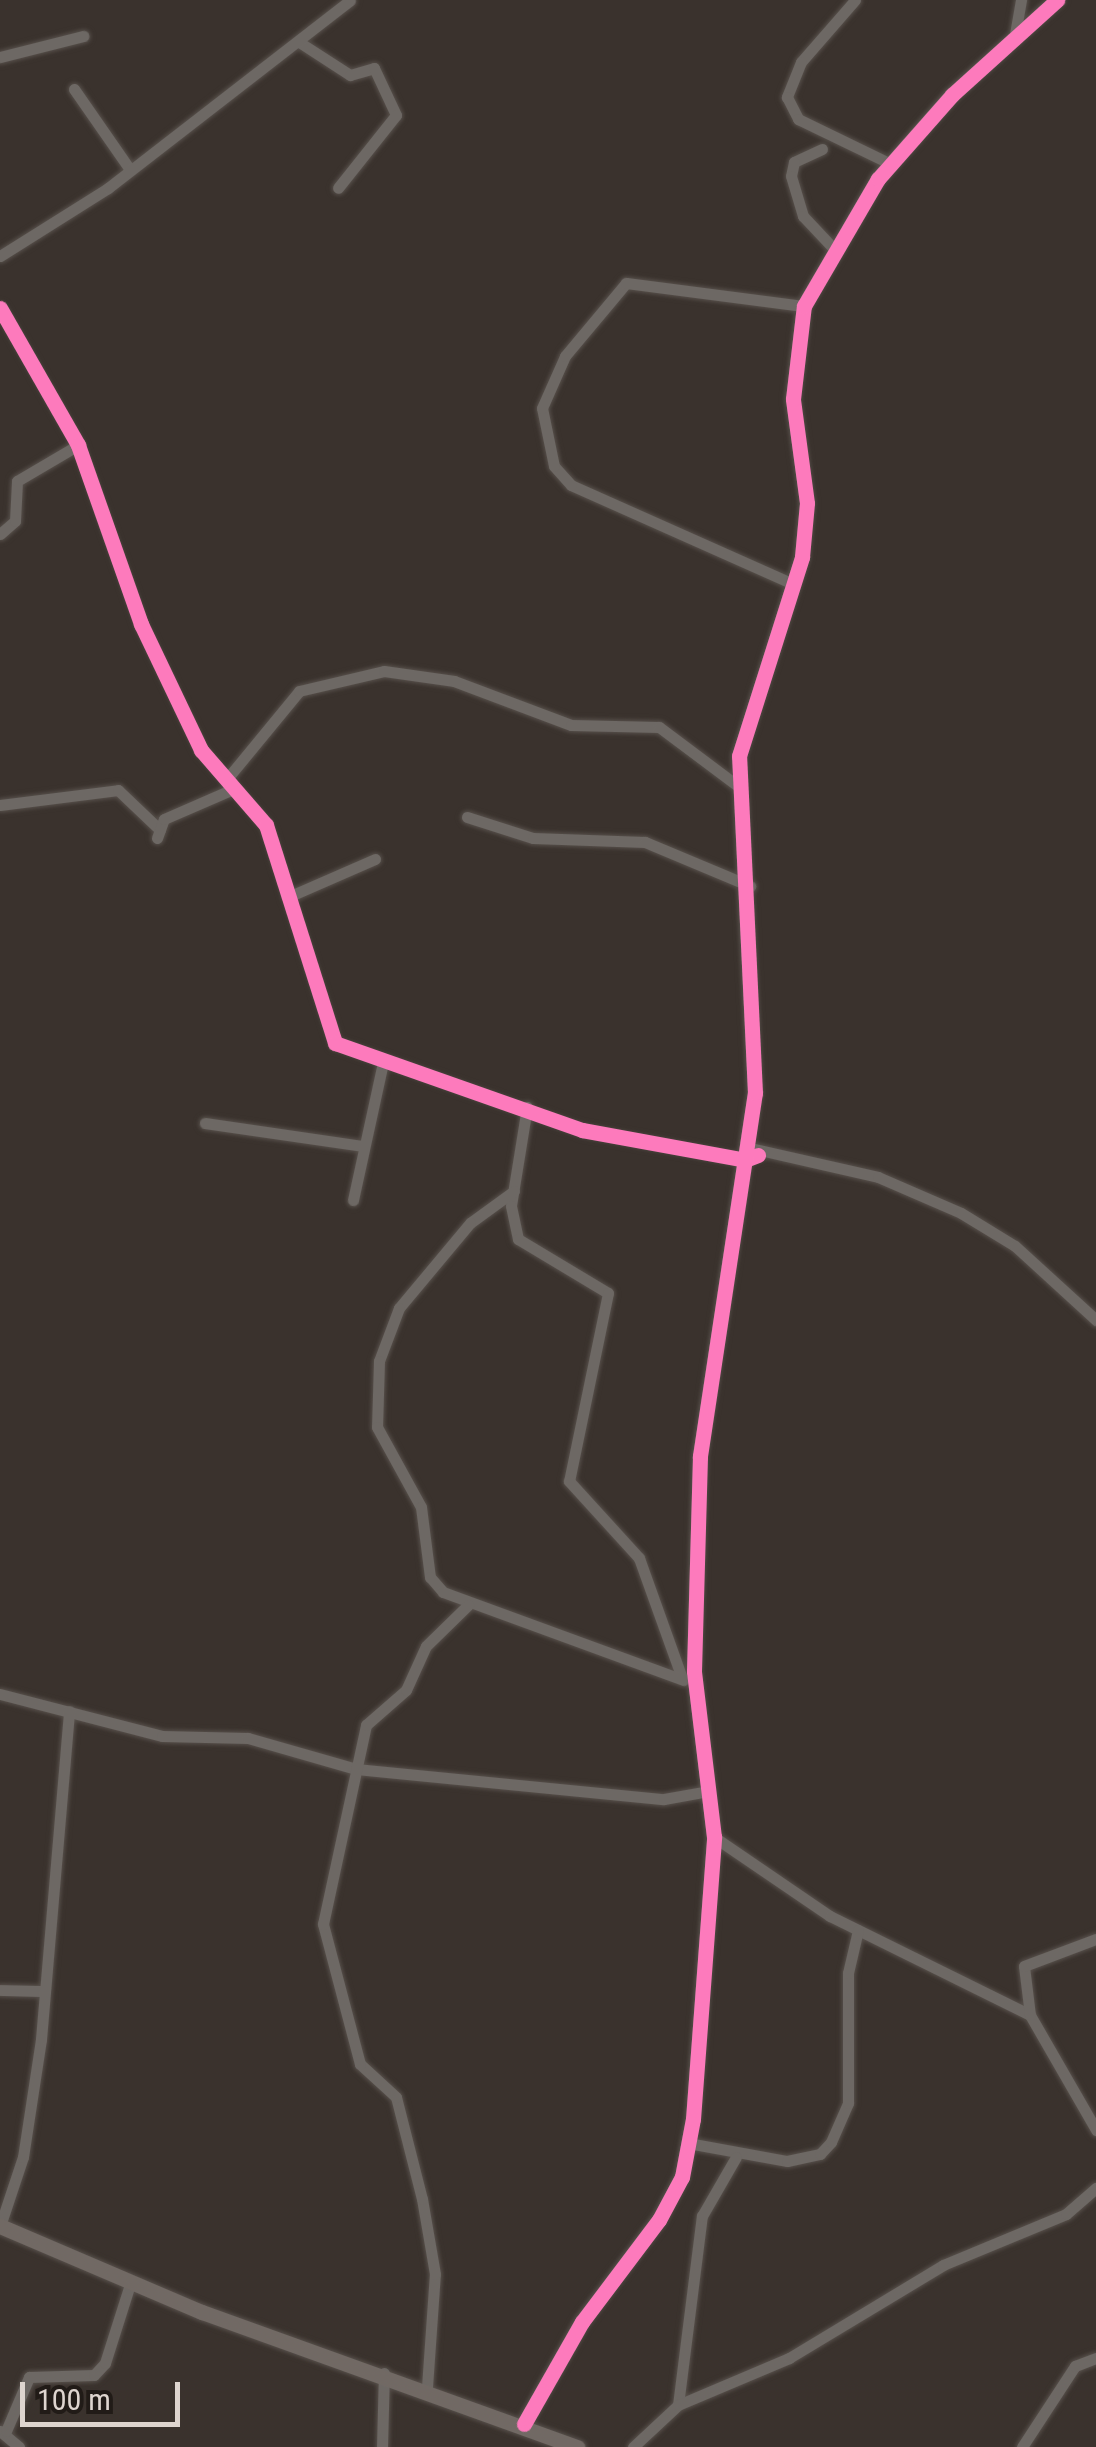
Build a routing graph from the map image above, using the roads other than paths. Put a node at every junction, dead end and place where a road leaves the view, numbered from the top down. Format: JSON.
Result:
{"nodes":[{"id":1,"x":350,"y":0,"type":"edge"},
{"id":2,"x":855,"y":0,"type":"edge"},
{"id":3,"x":1021,"y":0,"type":"edge"},
{"id":4,"x":1057,"y":0,"type":"edge"},
{"id":5,"x":83,"y":36,"type":"dead end"},
{"id":6,"x":1014,"y":40,"type":"junction"},
{"id":7,"x":300,"y":42,"type":"junction"},
{"id":8,"x":0,"y":57,"type":"edge"},
{"id":9,"x":74,"y":89,"type":"dead end"},
{"id":10,"x":822,"y":149,"type":"dead end"},
{"id":11,"x":890,"y":164,"type":"junction"},
{"id":12,"x":129,"y":168,"type":"junction"},
{"id":13,"x":338,"y":188,"type":"dead end"},
{"id":14,"x":833,"y":248,"type":"junction"},
{"id":15,"x":0,"y":256,"type":"edge"},
{"id":16,"x":804,"y":306,"type":"junction"},
{"id":17,"x":0,"y":308,"type":"edge"},
{"id":18,"x":78,"y":445,"type":"junction"},
{"id":19,"x":0,"y":534,"type":"edge"},
{"id":20,"x":792,"y":583,"type":"junction"},
{"id":21,"x":229,"y":785,"type":"junction"},
{"id":22,"x":738,"y":786,"type":"junction"},
{"id":23,"x":0,"y":805,"type":"edge"},
{"id":24,"x":467,"y":817,"type":"dead end"},
{"id":25,"x":375,"y":859,"type":"dead end"},
{"id":26,"x":751,"y":887,"type":"junction"},
{"id":27,"x":288,"y":896,"type":"junction"},
{"id":28,"x":382,"y":1062,"type":"junction"},
{"id":29,"x":527,"y":1107,"type":"junction"},
{"id":30,"x":204,"y":1123,"type":"dead end"},
{"id":31,"x":363,"y":1146,"type":"junction"},
{"id":32,"x":751,"y":1152,"type":"junction"},
{"id":33,"x":514,"y":1191,"type":"junction"},
{"id":34,"x":353,"y":1200,"type":"dead end"},
{"id":35,"x":1096,"y":1320,"type":"edge"},
{"id":36,"x":468,"y":1605,"type":"junction"},
{"id":37,"x":683,"y":1680,"type":"junction"},
{"id":38,"x":0,"y":1694,"type":"edge"},
{"id":39,"x":698,"y":1700,"type":"junction"},
{"id":40,"x":69,"y":1711,"type":"junction"},
{"id":41,"x":356,"y":1769,"type":"junction"},
{"id":42,"x":709,"y":1790,"type":"junction"},
{"id":43,"x":714,"y":1837,"type":"junction"},
{"id":44,"x":858,"y":1930,"type":"junction"},
{"id":45,"x":1096,"y":1939,"type":"edge"},
{"id":46,"x":0,"y":1990,"type":"edge"},
{"id":47,"x":44,"y":1991,"type":"junction"},
{"id":48,"x":1030,"y":2016,"type":"junction"},
{"id":49,"x":1096,"y":2130,"type":"edge"},
{"id":50,"x":688,"y":2143,"type":"junction"},
{"id":51,"x":736,"y":2157,"type":"junction"},
{"id":52,"x":1096,"y":2188,"type":"edge"},
{"id":53,"x":0,"y":2226,"type":"edge"},
{"id":54,"x":130,"y":2284,"type":"junction"},
{"id":55,"x":1096,"y":2358,"type":"edge"},
{"id":56,"x":384,"y":2373,"type":"junction"},
{"id":57,"x":427,"y":2388,"type":"junction"},
{"id":58,"x":678,"y":2405,"type":"junction"},
{"id":59,"x":524,"y":2424,"type":"junction"},
{"id":60,"x":3,"y":2431,"type":"edge"},
{"id":61,"x":19,"y":2447,"type":"edge"},
{"id":62,"x":382,"y":2447,"type":"edge"},
{"id":63,"x":577,"y":2447,"type":"edge"},
{"id":64,"x":634,"y":2447,"type":"edge"},
{"id":65,"x":1022,"y":2447,"type":"edge"}],
"edges":[{"from":1,"to":7,"type":"street"},
{"from":2,"to":11,"type":"street"},
{"from":3,"to":6,"type":"street"},
{"from":4,"to":6,"type":"street"},
{"from":5,"to":8,"type":"street"},
{"from":6,"to":11,"type":"street"},
{"from":7,"to":12,"type":"street"},
{"from":7,"to":13,"type":"street"},
{"from":9,"to":12,"type":"street"},
{"from":10,"to":14,"type":"street"},
{"from":11,"to":14,"type":"street"},
{"from":12,"to":15,"type":"street"},
{"from":14,"to":16,"type":"street"},
{"from":16,"to":20,"type":"street"},
{"from":16,"to":20,"type":"street"},
{"from":17,"to":18,"type":"street"},
{"from":18,"to":19,"type":"street"},
{"from":18,"to":21,"type":"street"},
{"from":20,"to":22,"type":"street"},
{"from":21,"to":22,"type":"street"},
{"from":21,"to":23,"type":"street"},
{"from":21,"to":27,"type":"street"},
{"from":22,"to":26,"type":"street"},
{"from":24,"to":26,"type":"street"},
{"from":25,"to":27,"type":"street"},
{"from":26,"to":32,"type":"street"},
{"from":27,"to":28,"type":"street"},
{"from":28,"to":29,"type":"street"},
{"from":28,"to":31,"type":"street"},
{"from":29,"to":32,"type":"street"},
{"from":29,"to":33,"type":"street"},
{"from":30,"to":31,"type":"street"},
{"from":31,"to":34,"type":"street"},
{"from":32,"to":35,"type":"street"},
{"from":32,"to":39,"type":"street"},
{"from":33,"to":36,"type":"street"},
{"from":33,"to":37,"type":"street"},
{"from":36,"to":37,"type":"street"},
{"from":36,"to":41,"type":"street"},
{"from":37,"to":39,"type":"street"},
{"from":38,"to":40,"type":"street"},
{"from":39,"to":42,"type":"street"},
{"from":40,"to":41,"type":"street"},
{"from":40,"to":47,"type":"street"},
{"from":41,"to":42,"type":"street"},
{"from":41,"to":57,"type":"street"},
{"from":42,"to":43,"type":"street"},
{"from":43,"to":44,"type":"street"},
{"from":43,"to":50,"type":"street"},
{"from":44,"to":48,"type":"street"},
{"from":44,"to":51,"type":"street"},
{"from":45,"to":48,"type":"street"},
{"from":46,"to":47,"type":"street"},
{"from":47,"to":53,"type":"street"},
{"from":48,"to":49,"type":"street"},
{"from":50,"to":51,"type":"street"},
{"from":50,"to":59,"type":"street"},
{"from":51,"to":58,"type":"street"},
{"from":52,"to":58,"type":"street"},
{"from":53,"to":54,"type":"main road"},
{"from":54,"to":56,"type":"main road"},
{"from":54,"to":60,"type":"street"},
{"from":55,"to":65,"type":"street"},
{"from":56,"to":57,"type":"main road"},
{"from":56,"to":62,"type":"street"},
{"from":57,"to":59,"type":"main road"},
{"from":58,"to":64,"type":"street"},
{"from":59,"to":63,"type":"main road"},
{"from":60,"to":61,"type":"street"}]}
